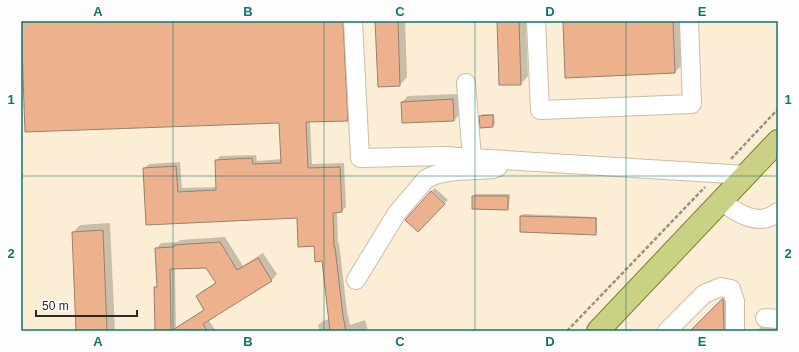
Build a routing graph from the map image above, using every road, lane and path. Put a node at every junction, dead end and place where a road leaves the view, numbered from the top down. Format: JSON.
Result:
{"nodes":[{"id":1,"x":353,"y":21,"type":"edge"},
{"id":2,"x":536,"y":21,"type":"edge"},
{"id":3,"x":689,"y":21,"type":"edge"},
{"id":4,"x":466,"y":83,"type":"dead end"},
{"id":5,"x":778,"y":109,"type":"edge"},
{"id":6,"x":778,"y":141,"type":"edge"},
{"id":7,"x":472,"y":158,"type":"junction"},
{"id":8,"x":516,"y":160,"type":"junction"},
{"id":9,"x":717,"y":173,"type":"junction"},
{"id":10,"x":746,"y":175,"type":"junction"},
{"id":11,"x":721,"y":202,"type":"junction"},
{"id":12,"x":778,"y":212,"type":"edge"},
{"id":13,"x":356,"y":280,"type":"dead end"},
{"id":14,"x":567,"y":331,"type":"edge"},
{"id":15,"x":598,"y":331,"type":"edge"},
{"id":16,"x":667,"y":331,"type":"edge"},
{"id":17,"x":735,"y":331,"type":"edge"}],
"edges":[{"from":1,"to":7,"type":"lane"},
{"from":2,"to":3,"type":"lane"},
{"from":4,"to":7,"type":"lane"},
{"from":5,"to":9,"type":"path"},
{"from":6,"to":10,"type":"main road"},
{"from":7,"to":8,"type":"lane"},
{"from":8,"to":9,"type":"lane"},
{"from":8,"to":13,"type":"lane"},
{"from":9,"to":10,"type":"lane"},
{"from":9,"to":14,"type":"path"},
{"from":10,"to":11,"type":"main road"},
{"from":11,"to":12,"type":"lane"},
{"from":11,"to":15,"type":"main road"},
{"from":16,"to":17,"type":"lane"}]}
